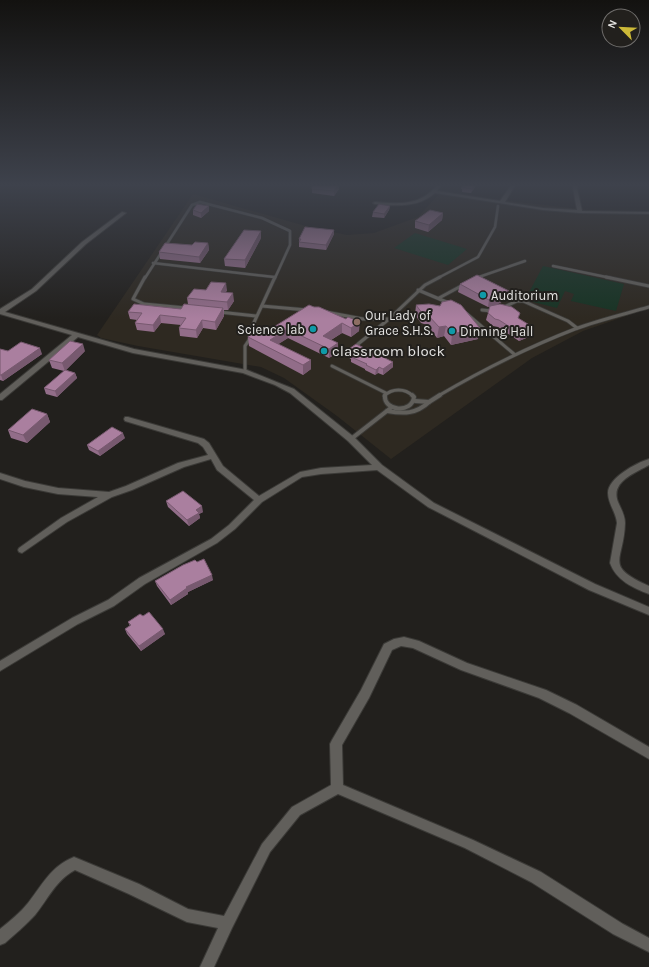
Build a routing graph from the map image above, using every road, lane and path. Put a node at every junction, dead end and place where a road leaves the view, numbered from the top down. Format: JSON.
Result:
{"nodes":[{"id":1,"x":102,"y":229,"type":"edge"},
{"id":2,"x":176,"y":229,"type":"edge"},
{"id":3,"x":288,"y":229,"type":"edge"},
{"id":4,"x":494,"y":229,"type":"edge"},
{"id":5,"x":525,"y":261,"type":"dead end"},
{"id":6,"x":153,"y":263,"type":"junction"},
{"id":7,"x":553,"y":266,"type":"dead end"},
{"id":8,"x":274,"y":277,"type":"junction"},
{"id":9,"x":649,"y":286,"type":"edge"},
{"id":10,"x":418,"y":290,"type":"junction"},
{"id":11,"x":439,"y":298,"type":"junction"},
{"id":12,"x":262,"y":306,"type":"junction"},
{"id":13,"x":454,"y":306,"type":"edge"},
{"id":14,"x":649,"y":306,"type":"edge"},
{"id":15,"x":189,"y":309,"type":"edge"},
{"id":16,"x":482,"y":310,"type":"dead end"},
{"id":17,"x":211,"y":311,"type":"edge"},
{"id":18,"x":315,"y":311,"type":"edge"},
{"id":19,"x":322,"y":311,"type":"edge"},
{"id":20,"x":0,"y":312,"type":"edge"},
{"id":21,"x":464,"y":312,"type":"edge"},
{"id":22,"x":256,"y":316,"type":"junction"},
{"id":23,"x":389,"y":319,"type":"junction"},
{"id":24,"x":577,"y":328,"type":"junction"},
{"id":25,"x":77,"y":334,"type":"junction"},
{"id":26,"x":358,"y":344,"type":"edge"},
{"id":27,"x":514,"y":354,"type":"junction"},
{"id":28,"x":332,"y":366,"type":"dead end"},
{"id":29,"x":245,"y":371,"type":"junction"},
{"id":30,"x":386,"y":393,"type":"junction"},
{"id":31,"x":0,"y":398,"type":"edge"},
{"id":32,"x":414,"y":401,"type":"junction"},
{"id":33,"x":429,"y":402,"type":"junction"},
{"id":34,"x":392,"y":407,"type":"junction"},
{"id":35,"x":388,"y":411,"type":"junction"},
{"id":36,"x":128,"y":419,"type":"dead end"},
{"id":37,"x":351,"y":439,"type":"junction"},
{"id":38,"x":212,"y":456,"type":"junction"},
{"id":39,"x":649,"y":462,"type":"edge"},
{"id":40,"x":379,"y":467,"type":"junction"},
{"id":41,"x":0,"y":476,"type":"edge"},
{"id":42,"x":109,"y":495,"type":"junction"},
{"id":43,"x":259,"y":500,"type":"junction"},
{"id":44,"x":22,"y":550,"type":"dead end"},
{"id":45,"x":649,"y":590,"type":"edge"},
{"id":46,"x":649,"y":611,"type":"edge"},
{"id":47,"x":0,"y":666,"type":"edge"},
{"id":48,"x":649,"y":753,"type":"edge"},
{"id":49,"x":337,"y":788,"type":"junction"},
{"id":50,"x":226,"y":923,"type":"junction"},
{"id":51,"x":0,"y":938,"type":"edge"},
{"id":52,"x":649,"y":945,"type":"edge"},
{"id":53,"x":207,"y":967,"type":"edge"}],
"edges":[{"from":1,"to":20,"type":"street"},
{"from":2,"to":6,"type":"lane"},
{"from":3,"to":8,"type":"lane"},
{"from":4,"to":10,"type":"lane"},
{"from":5,"to":11,"type":"lane"},
{"from":6,"to":8,"type":"lane"},
{"from":6,"to":15,"type":"lane"},
{"from":7,"to":9,"type":"lane"},
{"from":8,"to":12,"type":"lane"},
{"from":10,"to":11,"type":"lane"},
{"from":10,"to":23,"type":"lane"},
{"from":11,"to":13,"type":"lane"},
{"from":12,"to":18,"type":"lane"},
{"from":12,"to":22,"type":"lane"},
{"from":14,"to":24,"type":"lane"},
{"from":16,"to":24,"type":"lane"},
{"from":17,"to":22,"type":"lane"},
{"from":19,"to":23,"type":"lane"},
{"from":20,"to":25,"type":"street"},
{"from":21,"to":27,"type":"lane"},
{"from":22,"to":29,"type":"lane"},
{"from":23,"to":26,"type":"lane"},
{"from":24,"to":27,"type":"lane"},
{"from":25,"to":29,"type":"street"},
{"from":25,"to":31,"type":"street"},
{"from":27,"to":33,"type":"lane"},
{"from":28,"to":30,"type":"lane"},
{"from":29,"to":37,"type":"street"},
{"from":30,"to":32,"type":"lane"},
{"from":30,"to":34,"type":"lane"},
{"from":32,"to":33,"type":"lane"},
{"from":32,"to":34,"type":"lane"},
{"from":33,"to":35,"type":"lane"},
{"from":34,"to":35,"type":"lane"},
{"from":35,"to":37,"type":"lane"},
{"from":36,"to":38,"type":"street"},
{"from":37,"to":40,"type":"street"},
{"from":38,"to":42,"type":"street"},
{"from":38,"to":43,"type":"street"},
{"from":39,"to":45,"type":"street"},
{"from":40,"to":43,"type":"street"},
{"from":40,"to":46,"type":"street"},
{"from":41,"to":42,"type":"street"},
{"from":42,"to":44,"type":"street"},
{"from":43,"to":47,"type":"street"},
{"from":48,"to":49,"type":"street"},
{"from":49,"to":50,"type":"street"},
{"from":49,"to":52,"type":"street"},
{"from":50,"to":51,"type":"street"},
{"from":50,"to":53,"type":"street"}]}
